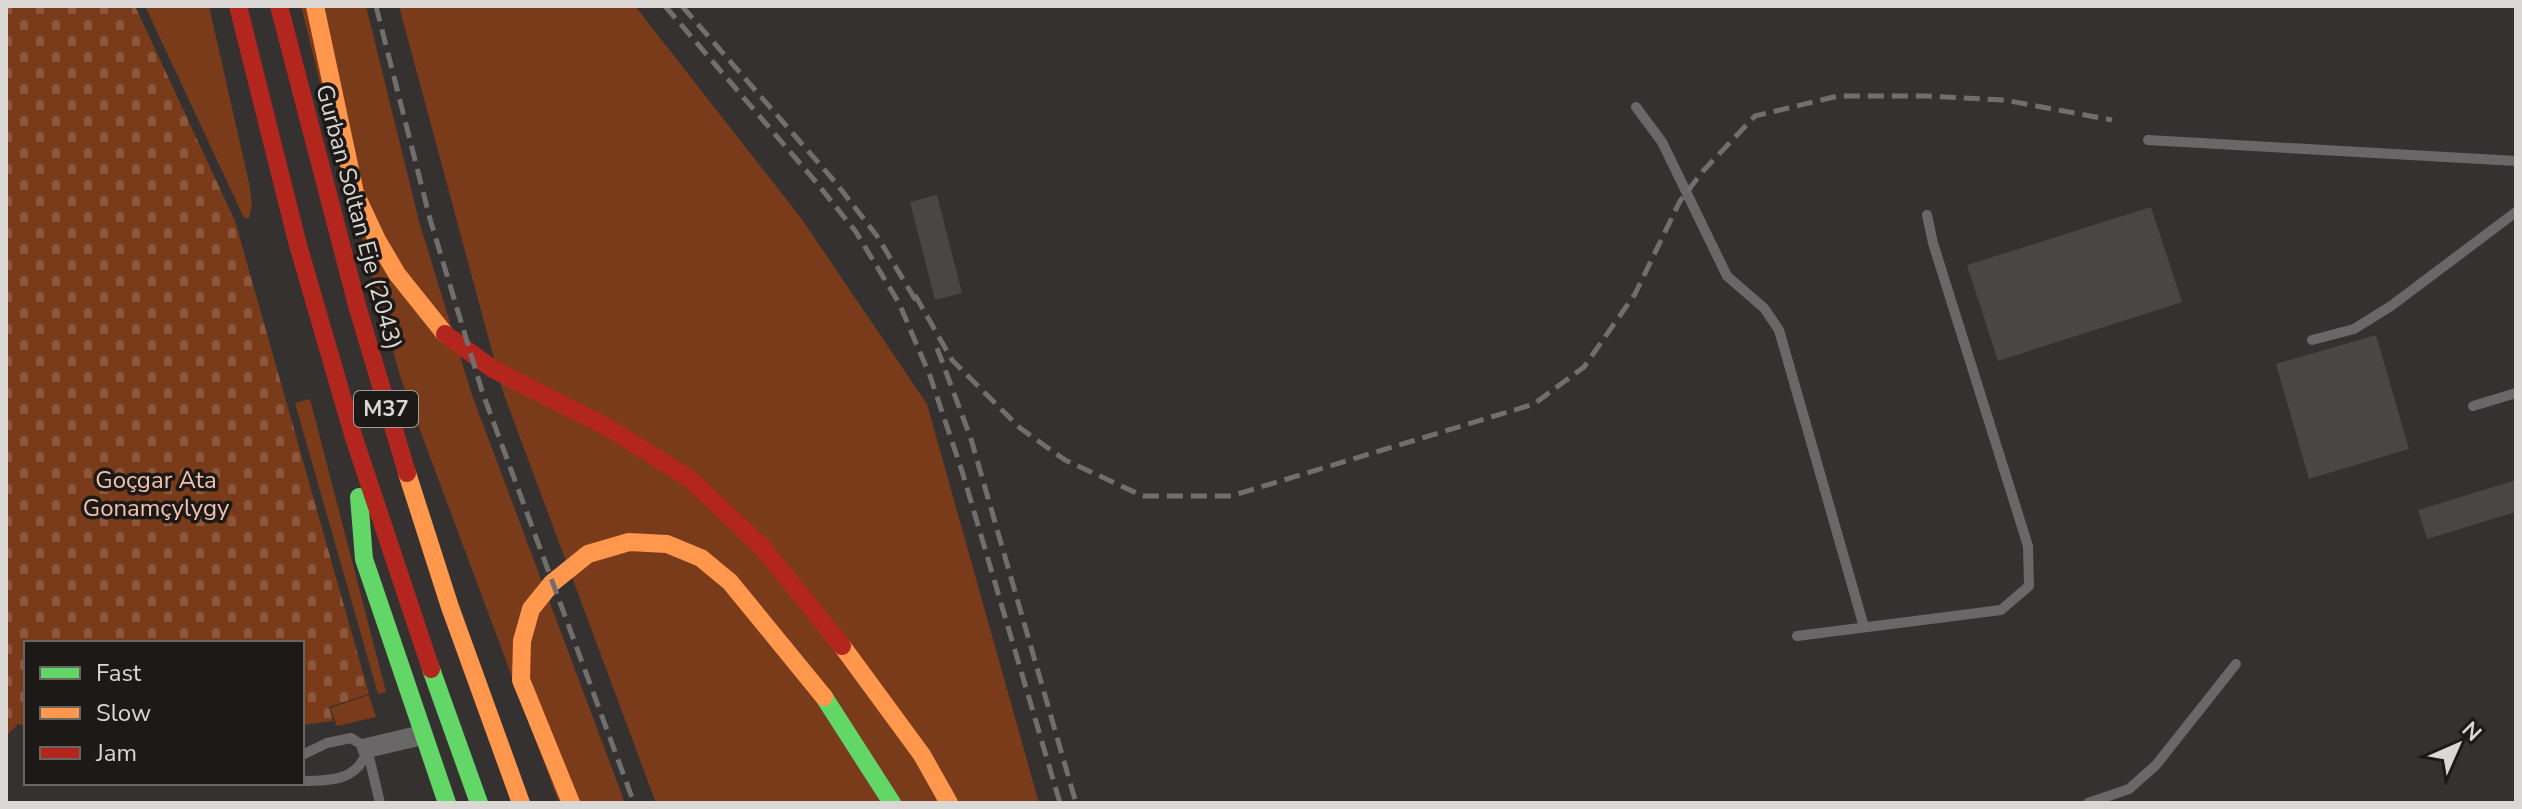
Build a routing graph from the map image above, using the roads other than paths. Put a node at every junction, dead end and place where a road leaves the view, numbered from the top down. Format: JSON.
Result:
{"nodes":[{"id":1,"x":238,"y":6,"type":"edge"},
{"id":2,"x":279,"y":6,"type":"edge"},
{"id":3,"x":315,"y":6,"type":"edge"},
{"id":4,"x":1636,"y":107,"type":"dead end"},
{"id":5,"x":2148,"y":140,"type":"dead end"},
{"id":6,"x":2516,"y":161,"type":"edge"},
{"id":7,"x":2516,"y":212,"type":"edge"},
{"id":8,"x":1927,"y":215,"type":"dead end"},
{"id":9,"x":2312,"y":340,"type":"dead end"},
{"id":10,"x":2516,"y":393,"type":"edge"},
{"id":11,"x":2473,"y":406,"type":"dead end"},
{"id":12,"x":354,"y":438,"type":"junction"},
{"id":13,"x":1864,"y":627,"type":"junction"},
{"id":14,"x":1797,"y":636,"type":"dead end"},
{"id":15,"x":2236,"y":664,"type":"dead end"},
{"id":16,"x":422,"y":735,"type":"junction"},
{"id":17,"x":367,"y":748,"type":"junction"},
{"id":18,"x":304,"y":754,"type":"edge"},
{"id":19,"x":304,"y":781,"type":"edge"},
{"id":20,"x":380,"y":803,"type":"edge"},
{"id":21,"x":447,"y":803,"type":"edge"},
{"id":22,"x":479,"y":803,"type":"edge"},
{"id":23,"x":521,"y":803,"type":"edge"},
{"id":24,"x":571,"y":803,"type":"edge"},
{"id":25,"x":892,"y":803,"type":"edge"},
{"id":26,"x":949,"y":803,"type":"edge"},
{"id":27,"x":2088,"y":803,"type":"edge"}],
"edges":[{"from":1,"to":12,"type":"highway","number":"M37"},
{"from":2,"to":23,"type":"highway","name":"Gurban Soltan Eje (2043)","number":"M37"},
{"from":3,"to":26,"type":"highway"},
{"from":4,"to":13,"type":"lane"},
{"from":5,"to":6,"type":"lane"},
{"from":7,"to":9,"type":"lane"},
{"from":8,"to":13,"type":"lane"},
{"from":10,"to":11,"type":"lane"},
{"from":12,"to":16,"type":"highway"},
{"from":12,"to":22,"type":"highway","number":"M37"},
{"from":13,"to":14,"type":"lane"},
{"from":15,"to":27,"type":"lane"},
{"from":16,"to":17,"type":"street"},
{"from":16,"to":21,"type":"highway"},
{"from":17,"to":18,"type":"lane"},
{"from":17,"to":19,"type":"lane"},
{"from":17,"to":20,"type":"lane"},
{"from":24,"to":25,"type":"highway"}]}
